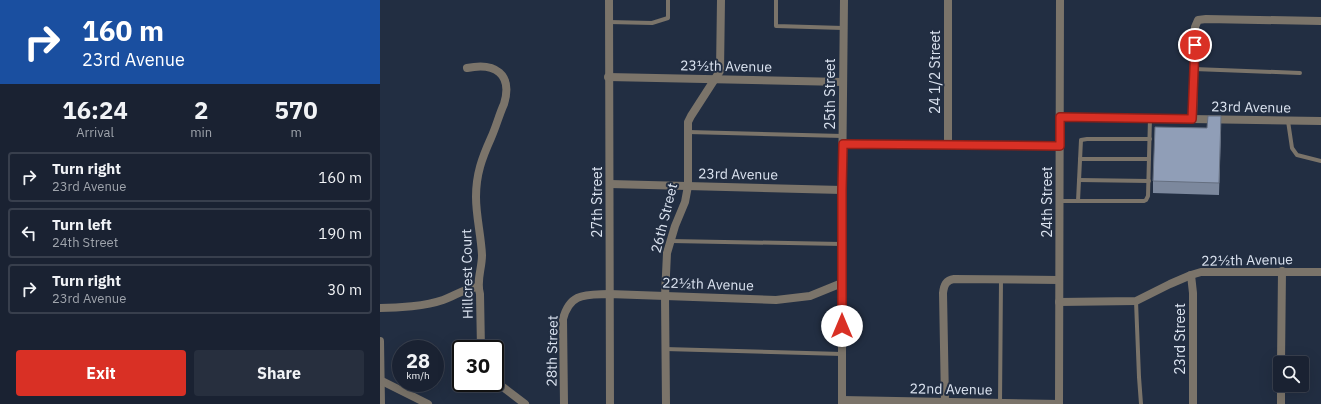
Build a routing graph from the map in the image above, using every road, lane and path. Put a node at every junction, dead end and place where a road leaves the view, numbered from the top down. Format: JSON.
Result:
{"nodes":[{"id":1,"x":609,"y":0,"type":"edge"},
{"id":2,"x":668,"y":0,"type":"edge"},
{"id":3,"x":721,"y":0,"type":"edge"},
{"id":4,"x":776,"y":0,"type":"edge"},
{"id":5,"x":844,"y":0,"type":"edge"},
{"id":6,"x":948,"y":0,"type":"edge"},
{"id":7,"x":1060,"y":0,"type":"edge"},
{"id":8,"x":1321,"y":21,"type":"edge"},
{"id":9,"x":608,"y":22,"type":"junction"},
{"id":10,"x":843,"y":28,"type":"junction"},
{"id":11,"x":467,"y":68,"type":"dead end"},
{"id":12,"x":1194,"y":69,"type":"junction"},
{"id":13,"x":1300,"y":73,"type":"dead end"},
{"id":14,"x":608,"y":77,"type":"junction"},
{"id":15,"x":716,"y":79,"type":"junction"},
{"id":16,"x":843,"y":82,"type":"junction"},
{"id":17,"x":1060,"y":117,"type":"junction"},
{"id":18,"x":1150,"y":118,"type":"junction"},
{"id":19,"x":1192,"y":119,"type":"junction"},
{"id":20,"x":1288,"y":120,"type":"junction"},
{"id":21,"x":1321,"y":121,"type":"edge"},
{"id":22,"x":687,"y":132,"type":"junction"},
{"id":23,"x":1150,"y":139,"type":"junction"},
{"id":24,"x":843,"y":140,"type":"junction"},
{"id":25,"x":948,"y":145,"type":"junction"},
{"id":26,"x":1060,"y":146,"type":"junction"},
{"id":27,"x":1080,"y":159,"type":"junction"},
{"id":28,"x":1149,"y":160,"type":"junction"},
{"id":29,"x":1321,"y":161,"type":"edge"},
{"id":30,"x":1079,"y":180,"type":"junction"},
{"id":31,"x":1149,"y":181,"type":"junction"},
{"id":32,"x":610,"y":184,"type":"junction"},
{"id":33,"x":688,"y":186,"type":"junction"},
{"id":34,"x":842,"y":190,"type":"junction"},
{"id":35,"x":1060,"y":201,"type":"junction"},
{"id":36,"x":1078,"y":201,"type":"junction"},
{"id":37,"x":670,"y":241,"type":"junction"},
{"id":38,"x":842,"y":244,"type":"junction"},
{"id":39,"x":1282,"y":271,"type":"junction"},
{"id":40,"x":1321,"y":272,"type":"edge"},
{"id":41,"x":1191,"y":274,"type":"junction"},
{"id":42,"x":1001,"y":280,"type":"junction"},
{"id":43,"x":1059,"y":280,"type":"junction"},
{"id":44,"x":842,"y":283,"type":"junction"},
{"id":45,"x":478,"y":287,"type":"junction"},
{"id":46,"x":609,"y":294,"type":"junction"},
{"id":47,"x":665,"y":296,"type":"junction"},
{"id":48,"x":572,"y":301,"type":"joint"},
{"id":49,"x":1136,"y":301,"type":"junction"},
{"id":50,"x":1059,"y":302,"type":"junction"},
{"id":51,"x":380,"y":308,"type":"edge"},
{"id":52,"x":481,"y":340,"type":"edge"},
{"id":53,"x":380,"y":341,"type":"edge"},
{"id":54,"x":665,"y":349,"type":"junction"},
{"id":55,"x":842,"y":354,"type":"junction"},
{"id":56,"x":1281,"y":356,"type":"edge"},
{"id":57,"x":381,"y":381,"type":"edge"},
{"id":58,"x":504,"y":388,"type":"edge"},
{"id":59,"x":1281,"y":392,"type":"edge"},
{"id":60,"x":945,"y":401,"type":"junction"},
{"id":61,"x":842,"y":402,"type":"edge"},
{"id":62,"x":1000,"y":403,"type":"junction"},
{"id":63,"x":381,"y":404,"type":"edge"},
{"id":64,"x":428,"y":404,"type":"edge"},
{"id":65,"x":525,"y":404,"type":"edge"},
{"id":66,"x":564,"y":404,"type":"edge"},
{"id":67,"x":610,"y":404,"type":"edge"},
{"id":68,"x":666,"y":404,"type":"edge"},
{"id":69,"x":1059,"y":404,"type":"edge"},
{"id":70,"x":1141,"y":404,"type":"edge"},
{"id":71,"x":1193,"y":404,"type":"edge"},
{"id":72,"x":1281,"y":404,"type":"edge"}],
"edges":[{"from":1,"to":9,"type":"street","name":"27th Street"},
{"from":2,"to":9,"type":"lane"},
{"from":3,"to":15,"type":"street","name":"26th Street"},
{"from":4,"to":10,"type":"lane"},
{"from":5,"to":10,"type":"street","name":"25th Street"},
{"from":6,"to":25,"type":"street","name":"24 1/2 Street"},
{"from":7,"to":17,"type":"street","name":"24th Street"},
{"from":8,"to":12,"type":"street"},
{"from":9,"to":14,"type":"street","name":"27th Street"},
{"from":10,"to":16,"type":"street","name":"25th Street"},
{"from":11,"to":45,"type":"street","name":"Hillcrest Court"},
{"from":12,"to":13,"type":"lane"},
{"from":12,"to":19,"type":"street"},
{"from":14,"to":15,"type":"street","name":"23½th Avenue"},
{"from":14,"to":32,"type":"street","name":"27th Street"},
{"from":15,"to":16,"type":"street","name":"23½th Avenue"},
{"from":15,"to":22,"type":"street","name":"26th Street"},
{"from":16,"to":24,"type":"street","name":"25th Street"},
{"from":17,"to":18,"type":"street","name":"23rd Avenue"},
{"from":17,"to":26,"type":"street","name":"24th Street"},
{"from":18,"to":19,"type":"street","name":"23rd Avenue"},
{"from":18,"to":23,"type":"lane"},
{"from":19,"to":20,"type":"street","name":"23rd Avenue"},
{"from":20,"to":21,"type":"street","name":"23rd Avenue"},
{"from":20,"to":29,"type":"lane"},
{"from":22,"to":24,"type":"lane"},
{"from":22,"to":33,"type":"street","name":"26th Street"},
{"from":23,"to":27,"type":"lane"},
{"from":23,"to":28,"type":"lane"},
{"from":24,"to":25,"type":"street"},
{"from":24,"to":34,"type":"street","name":"25th Street"},
{"from":25,"to":26,"type":"street"},
{"from":26,"to":35,"type":"street","name":"24th Street"},
{"from":27,"to":28,"type":"lane"},
{"from":27,"to":30,"type":"lane"},
{"from":28,"to":31,"type":"lane"},
{"from":30,"to":31,"type":"lane"},
{"from":30,"to":36,"type":"lane"},
{"from":31,"to":36,"type":"lane"},
{"from":32,"to":33,"type":"street","name":"23rd Avenue"},
{"from":32,"to":46,"type":"street","name":"27th Street"},
{"from":33,"to":34,"type":"street","name":"23rd Avenue"},
{"from":33,"to":37,"type":"street","name":"26th Street"},
{"from":34,"to":38,"type":"street","name":"25th Street"},
{"from":35,"to":36,"type":"lane"},
{"from":35,"to":43,"type":"street","name":"24th Street"},
{"from":37,"to":38,"type":"lane"},
{"from":37,"to":47,"type":"street","name":"26th Street"},
{"from":38,"to":44,"type":"street","name":"25th Street"},
{"from":39,"to":40,"type":"street","name":"22½th Avenue"},
{"from":39,"to":41,"type":"street","name":"22½th Avenue"},
{"from":39,"to":56,"type":"street"},
{"from":41,"to":49,"type":"street","name":"22½th Avenue"},
{"from":41,"to":71,"type":"street","name":"23rd Street"},
{"from":42,"to":43,"type":"street"},
{"from":42,"to":60,"type":"street"},
{"from":42,"to":62,"type":"lane"},
{"from":43,"to":50,"type":"street","name":"24th Street"},
{"from":44,"to":47,"type":"street","name":"22½th Avenue"},
{"from":44,"to":55,"type":"street","name":"25th Street"},
{"from":45,"to":51,"type":"street"},
{"from":45,"to":52,"type":"street","name":"Hillcrest Court"},
{"from":46,"to":47,"type":"street","name":"22½th Avenue"},
{"from":46,"to":48,"type":"street","name":"22½th Avenue"},
{"from":46,"to":67,"type":"street","name":"27th Street"},
{"from":47,"to":54,"type":"street","name":"26th Street"},
{"from":48,"to":66,"type":"street","name":"28th Street"},
{"from":49,"to":50,"type":"street","name":"22½th Avenue"},
{"from":49,"to":70,"type":"lane"},
{"from":50,"to":69,"type":"street","name":"24th Street"},
{"from":53,"to":57,"type":"street"},
{"from":54,"to":55,"type":"lane"},
{"from":54,"to":68,"type":"street","name":"26th Street"},
{"from":55,"to":61,"type":"street","name":"25th Street"},
{"from":57,"to":63,"type":"street"},
{"from":57,"to":64,"type":"street"},
{"from":58,"to":65,"type":"street"},
{"from":59,"to":72,"type":"street"},
{"from":60,"to":61,"type":"street","name":"22nd Avenue"},
{"from":60,"to":62,"type":"street","name":"22nd Avenue"},
{"from":62,"to":69,"type":"street","name":"22nd Avenue"}]}
